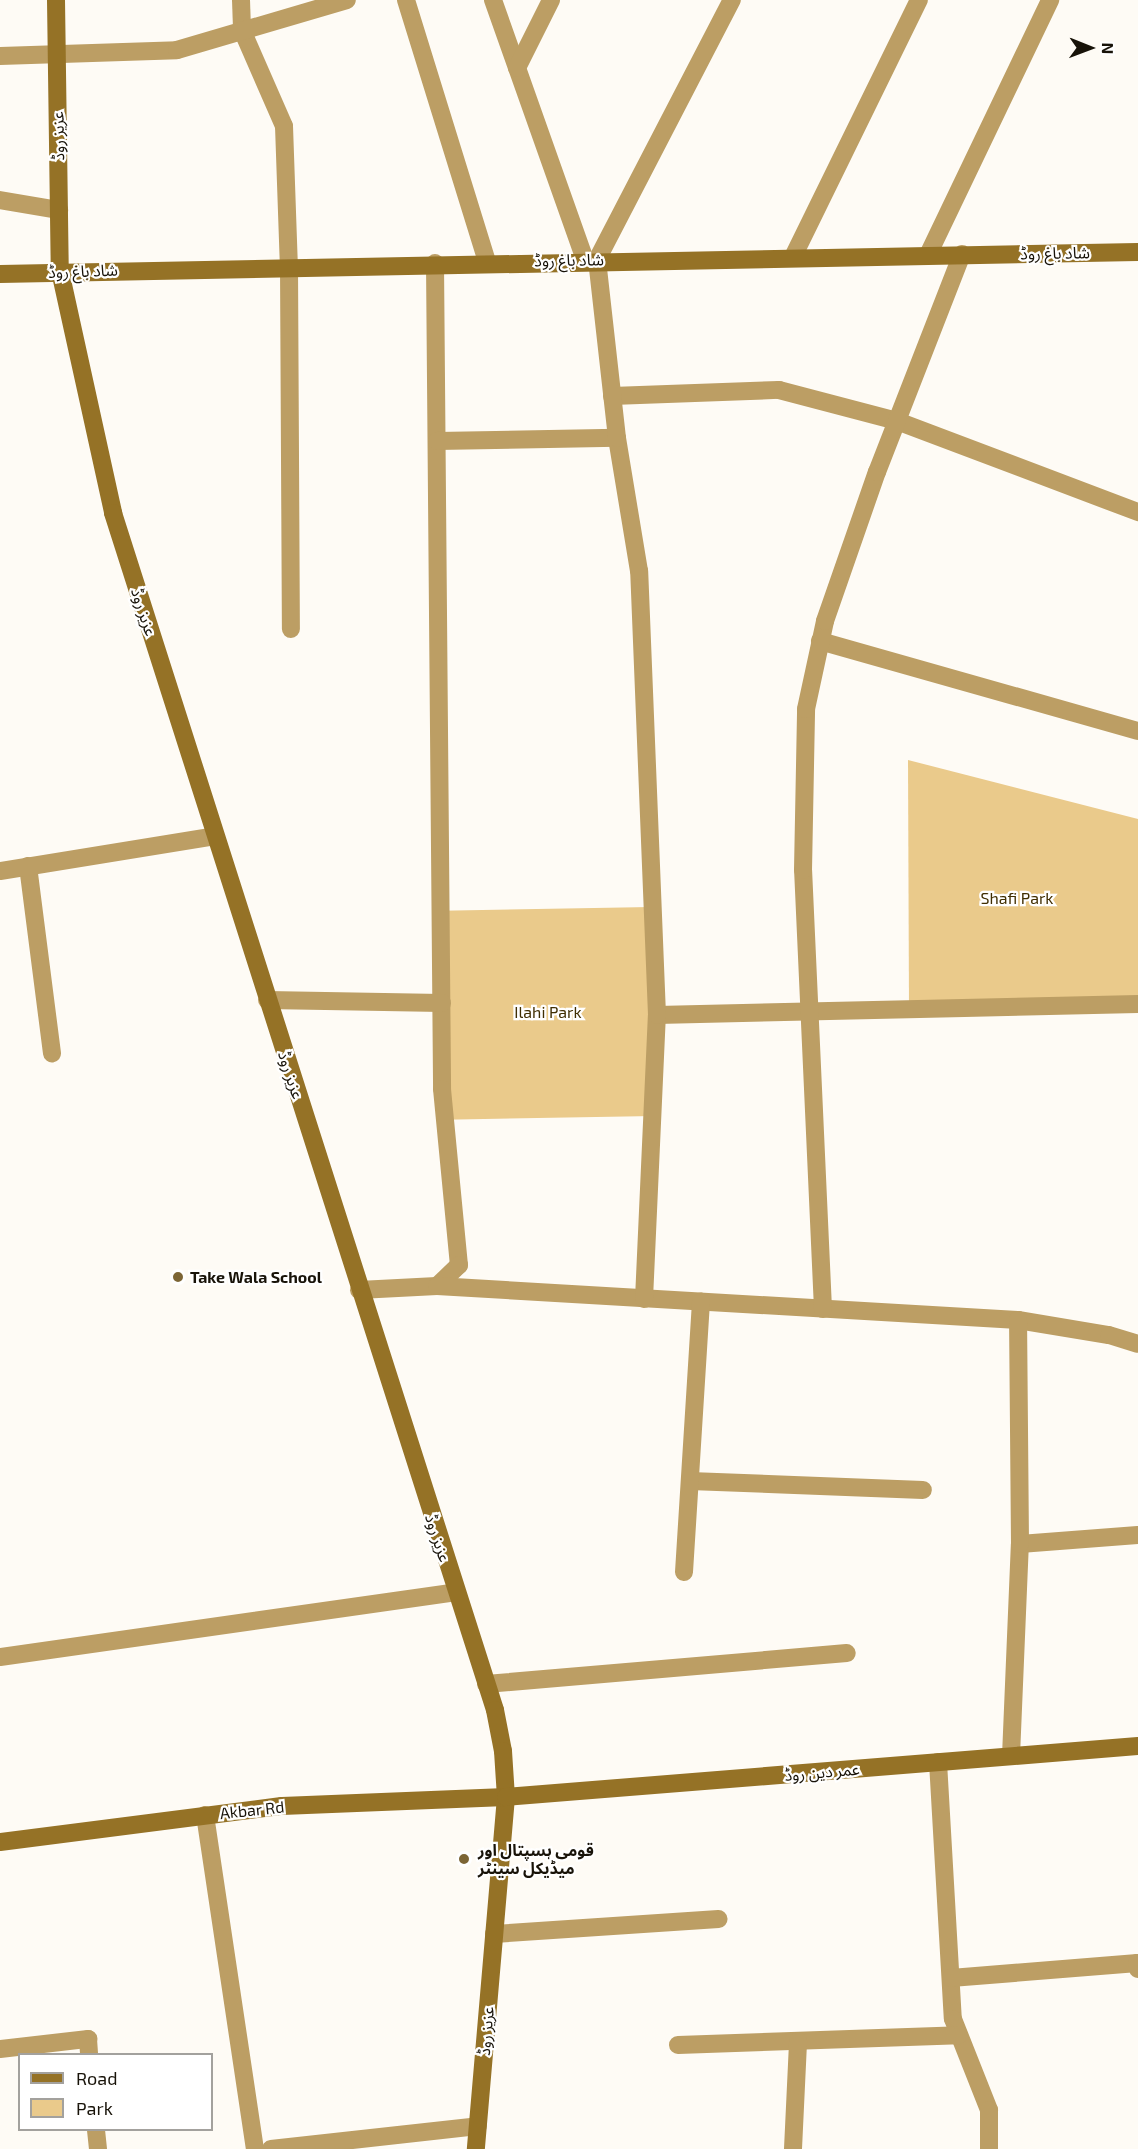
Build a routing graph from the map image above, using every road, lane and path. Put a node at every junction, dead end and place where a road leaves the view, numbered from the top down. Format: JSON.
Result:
{"nodes":[{"id":1,"x":56,"y":0,"type":"edge"},
{"id":2,"x":241,"y":0,"type":"edge"},
{"id":3,"x":347,"y":0,"type":"edge"},
{"id":4,"x":406,"y":0,"type":"edge"},
{"id":5,"x":494,"y":0,"type":"edge"},
{"id":6,"x":551,"y":0,"type":"edge"},
{"id":7,"x":732,"y":0,"type":"edge"},
{"id":8,"x":919,"y":0,"type":"edge"},
{"id":9,"x":1050,"y":0,"type":"edge"},
{"id":10,"x":242,"y":30,"type":"junction"},
{"id":11,"x":0,"y":56,"type":"edge"},
{"id":12,"x":57,"y":57,"type":"junction"},
{"id":13,"x":518,"y":68,"type":"junction"},
{"id":14,"x":0,"y":200,"type":"edge"},
{"id":15,"x":59,"y":210,"type":"junction"},
{"id":16,"x":1138,"y":252,"type":"edge"},
{"id":17,"x":962,"y":254,"type":"junction"},
{"id":18,"x":928,"y":255,"type":"junction"},
{"id":19,"x":793,"y":257,"type":"junction"},
{"id":20,"x":591,"y":260,"type":"junction"},
{"id":21,"x":487,"y":262,"type":"junction"},
{"id":22,"x":435,"y":263,"type":"junction"},
{"id":23,"x":289,"y":266,"type":"junction"},
{"id":24,"x":60,"y":271,"type":"junction"},
{"id":25,"x":0,"y":274,"type":"edge"},
{"id":26,"x":612,"y":396,"type":"junction"},
{"id":27,"x":897,"y":421,"type":"junction"},
{"id":28,"x":617,"y":438,"type":"junction"},
{"id":29,"x":437,"y":441,"type":"junction"},
{"id":30,"x":1138,"y":512,"type":"edge"},
{"id":31,"x":291,"y":629,"type":"dead end"},
{"id":32,"x":820,"y":641,"type":"junction"},
{"id":33,"x":1138,"y":731,"type":"edge"},
{"id":34,"x":215,"y":836,"type":"junction"},
{"id":35,"x":28,"y":866,"type":"junction"},
{"id":36,"x":0,"y":871,"type":"edge"},
{"id":37,"x":267,"y":1000,"type":"junction"},
{"id":38,"x":442,"y":1003,"type":"junction"},
{"id":39,"x":1138,"y":1004,"type":"edge"},
{"id":40,"x":809,"y":1011,"type":"junction"},
{"id":41,"x":657,"y":1015,"type":"junction"},
{"id":42,"x":52,"y":1053,"type":"dead end"},
{"id":43,"x":437,"y":1286,"type":"junction"},
{"id":44,"x":359,"y":1290,"type":"junction"},
{"id":45,"x":644,"y":1299,"type":"junction"},
{"id":46,"x":701,"y":1302,"type":"junction"},
{"id":47,"x":823,"y":1309,"type":"junction"},
{"id":48,"x":1018,"y":1320,"type":"junction"},
{"id":49,"x":1138,"y":1344,"type":"edge"},
{"id":50,"x":690,"y":1481,"type":"junction"},
{"id":51,"x":923,"y":1490,"type":"dead end"},
{"id":52,"x":1138,"y":1535,"type":"edge"},
{"id":53,"x":1020,"y":1544,"type":"junction"},
{"id":54,"x":684,"y":1572,"type":"dead end"},
{"id":55,"x":456,"y":1592,"type":"junction"},
{"id":56,"x":847,"y":1653,"type":"dead end"},
{"id":57,"x":0,"y":1657,"type":"edge"},
{"id":58,"x":486,"y":1684,"type":"junction"},
{"id":59,"x":1138,"y":1746,"type":"edge"},
{"id":60,"x":1011,"y":1756,"type":"junction"},
{"id":61,"x":938,"y":1762,"type":"junction"},
{"id":62,"x":506,"y":1797,"type":"junction"},
{"id":63,"x":205,"y":1815,"type":"junction"},
{"id":64,"x":0,"y":1842,"type":"edge"},
{"id":65,"x":718,"y":1919,"type":"dead end"},
{"id":66,"x":494,"y":1934,"type":"junction"},
{"id":67,"x":1138,"y":1969,"type":"edge"},
{"id":68,"x":951,"y":1978,"type":"junction"},
{"id":69,"x":959,"y":2035,"type":"junction"},
{"id":70,"x":798,"y":2041,"type":"junction"},
{"id":71,"x":678,"y":2045,"type":"dead end"},
{"id":72,"x":0,"y":2049,"type":"edge"},
{"id":73,"x":89,"y":2053,"type":"edge"},
{"id":74,"x":478,"y":2126,"type":"junction"},
{"id":75,"x":96,"y":2131,"type":"edge"},
{"id":76,"x":98,"y":2149,"type":"edge"},
{"id":77,"x":255,"y":2149,"type":"edge"},
{"id":78,"x":271,"y":2149,"type":"edge"},
{"id":79,"x":476,"y":2149,"type":"edge"},
{"id":80,"x":793,"y":2149,"type":"edge"},
{"id":81,"x":989,"y":2149,"type":"edge"}],
"edges":[{"from":1,"to":12,"type":"main road","name":"عزیز روڈ"},
{"from":2,"to":10,"type":"street"},
{"from":3,"to":10,"type":"street"},
{"from":4,"to":21,"type":"street"},
{"from":5,"to":13,"type":"street"},
{"from":6,"to":13,"type":"street"},
{"from":7,"to":20,"type":"street"},
{"from":8,"to":19,"type":"street"},
{"from":9,"to":18,"type":"street"},
{"from":10,"to":12,"type":"street"},
{"from":10,"to":23,"type":"street"},
{"from":11,"to":12,"type":"street"},
{"from":12,"to":15,"type":"main road","name":"عزیز روڈ"},
{"from":13,"to":20,"type":"street"},
{"from":14,"to":15,"type":"street"},
{"from":15,"to":24,"type":"main road","name":"عزیز روڈ"},
{"from":16,"to":17,"type":"main road","name":"شاد باغ روڈ"},
{"from":17,"to":18,"type":"main road","name":"شاد باغ روڈ"},
{"from":17,"to":27,"type":"street"},
{"from":18,"to":19,"type":"main road","name":"شاد باغ روڈ"},
{"from":19,"to":20,"type":"main road","name":"شاد باغ روڈ"},
{"from":20,"to":21,"type":"main road","name":"شاد باغ روڈ"},
{"from":20,"to":26,"type":"street"},
{"from":21,"to":22,"type":"main road","name":"شاد باغ روڈ"},
{"from":22,"to":23,"type":"main road","name":"شاد باغ روڈ"},
{"from":22,"to":29,"type":"street"},
{"from":23,"to":24,"type":"main road","name":"شاد باغ روڈ"},
{"from":23,"to":31,"type":"street"},
{"from":24,"to":25,"type":"main road","name":"شاد باغ روڈ"},
{"from":24,"to":34,"type":"main road","name":"عزیز روڈ"},
{"from":26,"to":27,"type":"street"},
{"from":26,"to":28,"type":"street"},
{"from":27,"to":30,"type":"street"},
{"from":27,"to":32,"type":"street"},
{"from":28,"to":29,"type":"street"},
{"from":28,"to":41,"type":"street"},
{"from":29,"to":38,"type":"street"},
{"from":32,"to":33,"type":"street"},
{"from":32,"to":40,"type":"street"},
{"from":34,"to":35,"type":"street"},
{"from":34,"to":37,"type":"main road","name":"عزیز روڈ"},
{"from":35,"to":36,"type":"street"},
{"from":35,"to":42,"type":"street"},
{"from":37,"to":38,"type":"street"},
{"from":37,"to":44,"type":"main road","name":"عزیز روڈ"},
{"from":38,"to":43,"type":"street"},
{"from":39,"to":40,"type":"street"},
{"from":40,"to":41,"type":"street"},
{"from":40,"to":47,"type":"street"},
{"from":41,"to":45,"type":"street"},
{"from":43,"to":44,"type":"street"},
{"from":43,"to":45,"type":"street"},
{"from":44,"to":55,"type":"main road","name":"عزیز روڈ"},
{"from":45,"to":46,"type":"street"},
{"from":46,"to":47,"type":"street"},
{"from":46,"to":50,"type":"street"},
{"from":47,"to":48,"type":"street"},
{"from":48,"to":49,"type":"street"},
{"from":48,"to":53,"type":"street"},
{"from":50,"to":51,"type":"street"},
{"from":50,"to":54,"type":"street"},
{"from":52,"to":53,"type":"street"},
{"from":53,"to":60,"type":"street"},
{"from":55,"to":57,"type":"street"},
{"from":55,"to":58,"type":"main road","name":"عزیز روڈ"},
{"from":56,"to":58,"type":"street"},
{"from":58,"to":62,"type":"main road","name":"عزیز روڈ"},
{"from":59,"to":60,"type":"main road","name":"عمر دین روڈ"},
{"from":60,"to":61,"type":"main road","name":"عمر دین روڈ"},
{"from":61,"to":62,"type":"main road","name":"عمر دین روڈ"},
{"from":61,"to":68,"type":"street"},
{"from":62,"to":63,"type":"main road","name":"Akbar Rd"},
{"from":62,"to":66,"type":"main road","name":"عزیز روڈ"},
{"from":63,"to":64,"type":"main road","name":"Akbar Rd"},
{"from":63,"to":77,"type":"street"},
{"from":65,"to":66,"type":"street"},
{"from":66,"to":74,"type":"main road","name":"عزیز روڈ"},
{"from":67,"to":68,"type":"street"},
{"from":68,"to":69,"type":"street"},
{"from":69,"to":70,"type":"street"},
{"from":69,"to":81,"type":"street"},
{"from":70,"to":71,"type":"street"},
{"from":70,"to":80,"type":"street"},
{"from":72,"to":73,"type":"street"},
{"from":74,"to":78,"type":"street"},
{"from":74,"to":79,"type":"main road","name":"عزیز روڈ"},
{"from":75,"to":76,"type":"street"}]}
